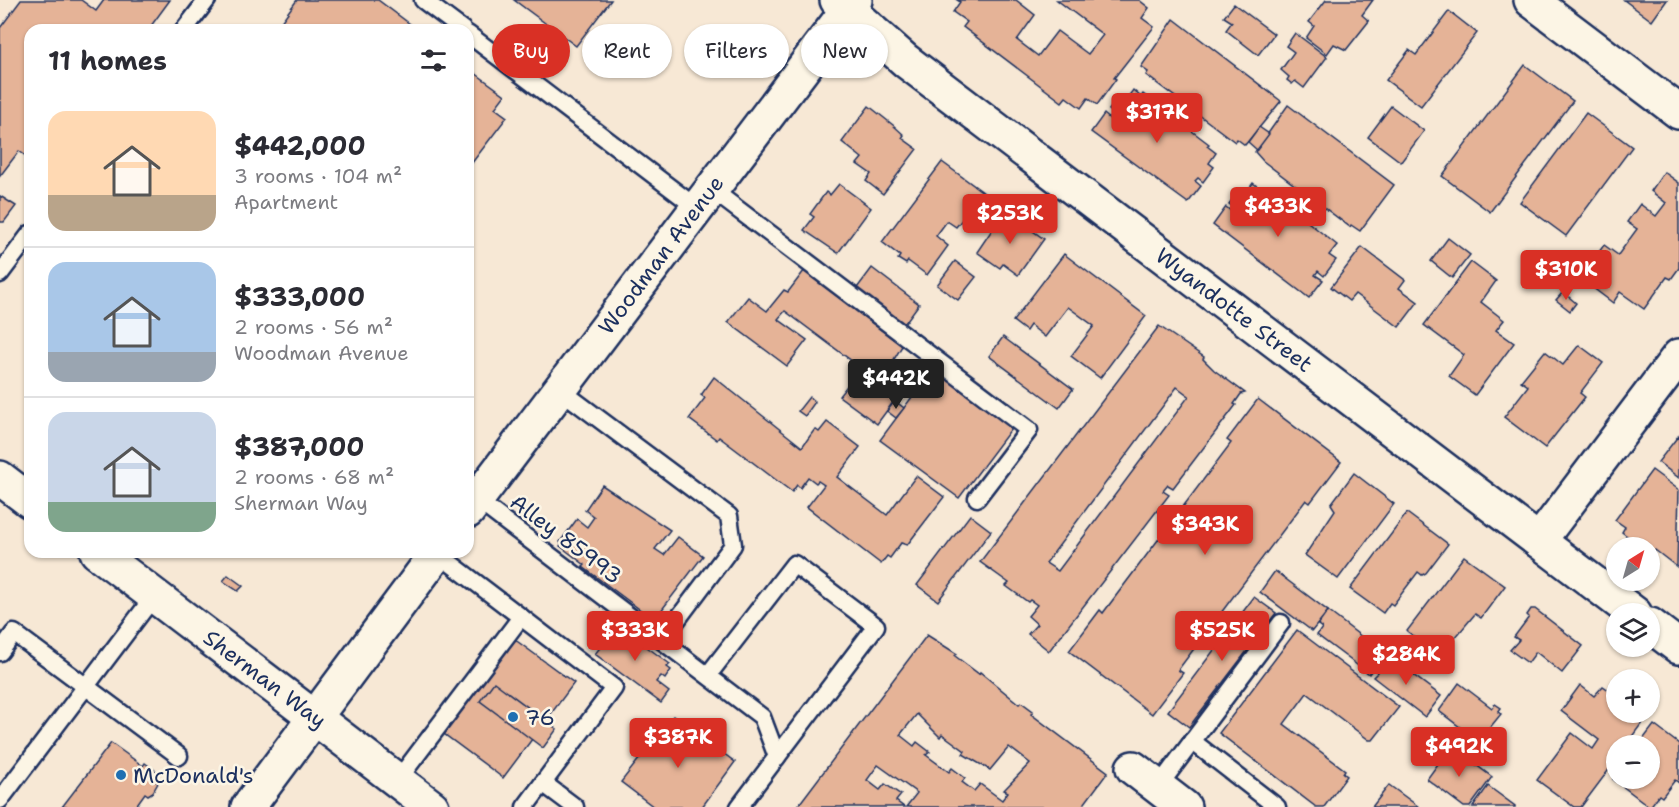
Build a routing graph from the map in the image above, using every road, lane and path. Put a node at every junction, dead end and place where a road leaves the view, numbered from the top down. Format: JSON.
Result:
{"nodes":[{"id":1,"x":207,"y":0,"type":"edge"},
{"id":2,"x":423,"y":0,"type":"edge"},
{"id":3,"x":1531,"y":0,"type":"edge"},
{"id":4,"x":847,"y":3,"type":"edge"},
{"id":5,"x":189,"y":24,"type":"edge"},
{"id":6,"x":455,"y":24,"type":"edge"},
{"id":7,"x":474,"y":38,"type":"edge"},
{"id":8,"x":1679,"y":112,"type":"edge"},
{"id":9,"x":704,"y":199,"type":"junction"},
{"id":10,"x":24,"y":242,"type":"edge"},
{"id":11,"x":0,"y":274,"type":"edge"},
{"id":12,"x":1679,"y":356,"type":"edge"},
{"id":13,"x":559,"y":389,"type":"junction"},
{"id":14,"x":0,"y":478,"type":"edge"},
{"id":15,"x":24,"y":496,"type":"edge"},
{"id":16,"x":977,"y":498,"type":"dead end"},
{"id":17,"x":474,"y":503,"type":"edge"},
{"id":18,"x":474,"y":507,"type":"edge"},
{"id":19,"x":1539,"y":541,"type":"junction"},
{"id":20,"x":105,"y":558,"type":"edge"},
{"id":21,"x":434,"y":558,"type":"edge"},
{"id":22,"x":444,"y":558,"type":"edge"},
{"id":23,"x":154,"y":596,"type":"junction"},
{"id":24,"x":1621,"y":603,"type":"edge"},
{"id":25,"x":521,"y":617,"type":"junction"},
{"id":26,"x":1281,"y":622,"type":"dead end"},
{"id":27,"x":1660,"y":633,"type":"edge"},
{"id":28,"x":662,"y":640,"type":"junction"},
{"id":29,"x":1679,"y":647,"type":"edge"},
{"id":30,"x":0,"y":652,"type":"edge"},
{"id":31,"x":708,"y":675,"type":"junction"},
{"id":32,"x":86,"y":686,"type":"junction"},
{"id":33,"x":316,"y":717,"type":"junction"},
{"id":34,"x":1192,"y":741,"type":"junction"},
{"id":35,"x":179,"y":756,"type":"dead end"},
{"id":36,"x":777,"y":757,"type":"junction"},
{"id":37,"x":1145,"y":778,"type":"joint"},
{"id":38,"x":397,"y":781,"type":"junction"},
{"id":39,"x":543,"y":783,"type":"junction"},
{"id":40,"x":0,"y":800,"type":"edge"},
{"id":41,"x":248,"y":807,"type":"edge"},
{"id":42,"x":432,"y":807,"type":"edge"},
{"id":43,"x":525,"y":807,"type":"edge"},
{"id":44,"x":575,"y":807,"type":"edge"},
{"id":45,"x":739,"y":807,"type":"edge"},
{"id":46,"x":1184,"y":807,"type":"edge"},
{"id":47,"x":1277,"y":807,"type":"edge"}],
"edges":[{"from":1,"to":5,"type":"lane"},
{"from":2,"to":6,"type":"lane"},
{"from":3,"to":8,"type":"street"},
{"from":4,"to":9,"type":"street","name":"Woodman Avenue"},
{"from":4,"to":19,"type":"street","name":"Wyandotte Street"},
{"from":7,"to":9,"type":"lane"},
{"from":9,"to":13,"type":"street","name":"Woodman Avenue"},
{"from":9,"to":16,"type":"lane"},
{"from":10,"to":11,"type":"lane"},
{"from":12,"to":19,"type":"street"},
{"from":13,"to":17,"type":"street","name":"Woodman Avenue"},
{"from":13,"to":28,"type":"lane"},
{"from":14,"to":15,"type":"street"},
{"from":18,"to":28,"type":"lane","name":"Alley 85993"},
{"from":19,"to":24,"type":"street","name":"Wyandotte Street"},
{"from":20,"to":23,"type":"street","name":"Sherman Way"},
{"from":21,"to":33,"type":"street"},
{"from":22,"to":25,"type":"lane"},
{"from":23,"to":32,"type":"lane"},
{"from":23,"to":33,"type":"street","name":"Sherman Way"},
{"from":25,"to":38,"type":"lane"},
{"from":25,"to":39,"type":"lane"},
{"from":26,"to":34,"type":"lane"},
{"from":27,"to":29,"type":"street"},
{"from":28,"to":31,"type":"lane","name":"Alley 85993"},
{"from":30,"to":32,"type":"lane"},
{"from":31,"to":36,"type":"lane","name":"Alley 85993"},
{"from":31,"to":36,"type":"lane"},
{"from":32,"to":35,"type":"lane"},
{"from":32,"to":40,"type":"lane"},
{"from":33,"to":38,"type":"street","name":"Sherman Way"},
{"from":33,"to":41,"type":"street"},
{"from":34,"to":37,"type":"lane"},
{"from":34,"to":47,"type":"lane"},
{"from":36,"to":45,"type":"lane"},
{"from":37,"to":46,"type":"street"},
{"from":38,"to":42,"type":"street","name":"Sherman Way"},
{"from":39,"to":43,"type":"lane"},
{"from":39,"to":44,"type":"lane"}]}
